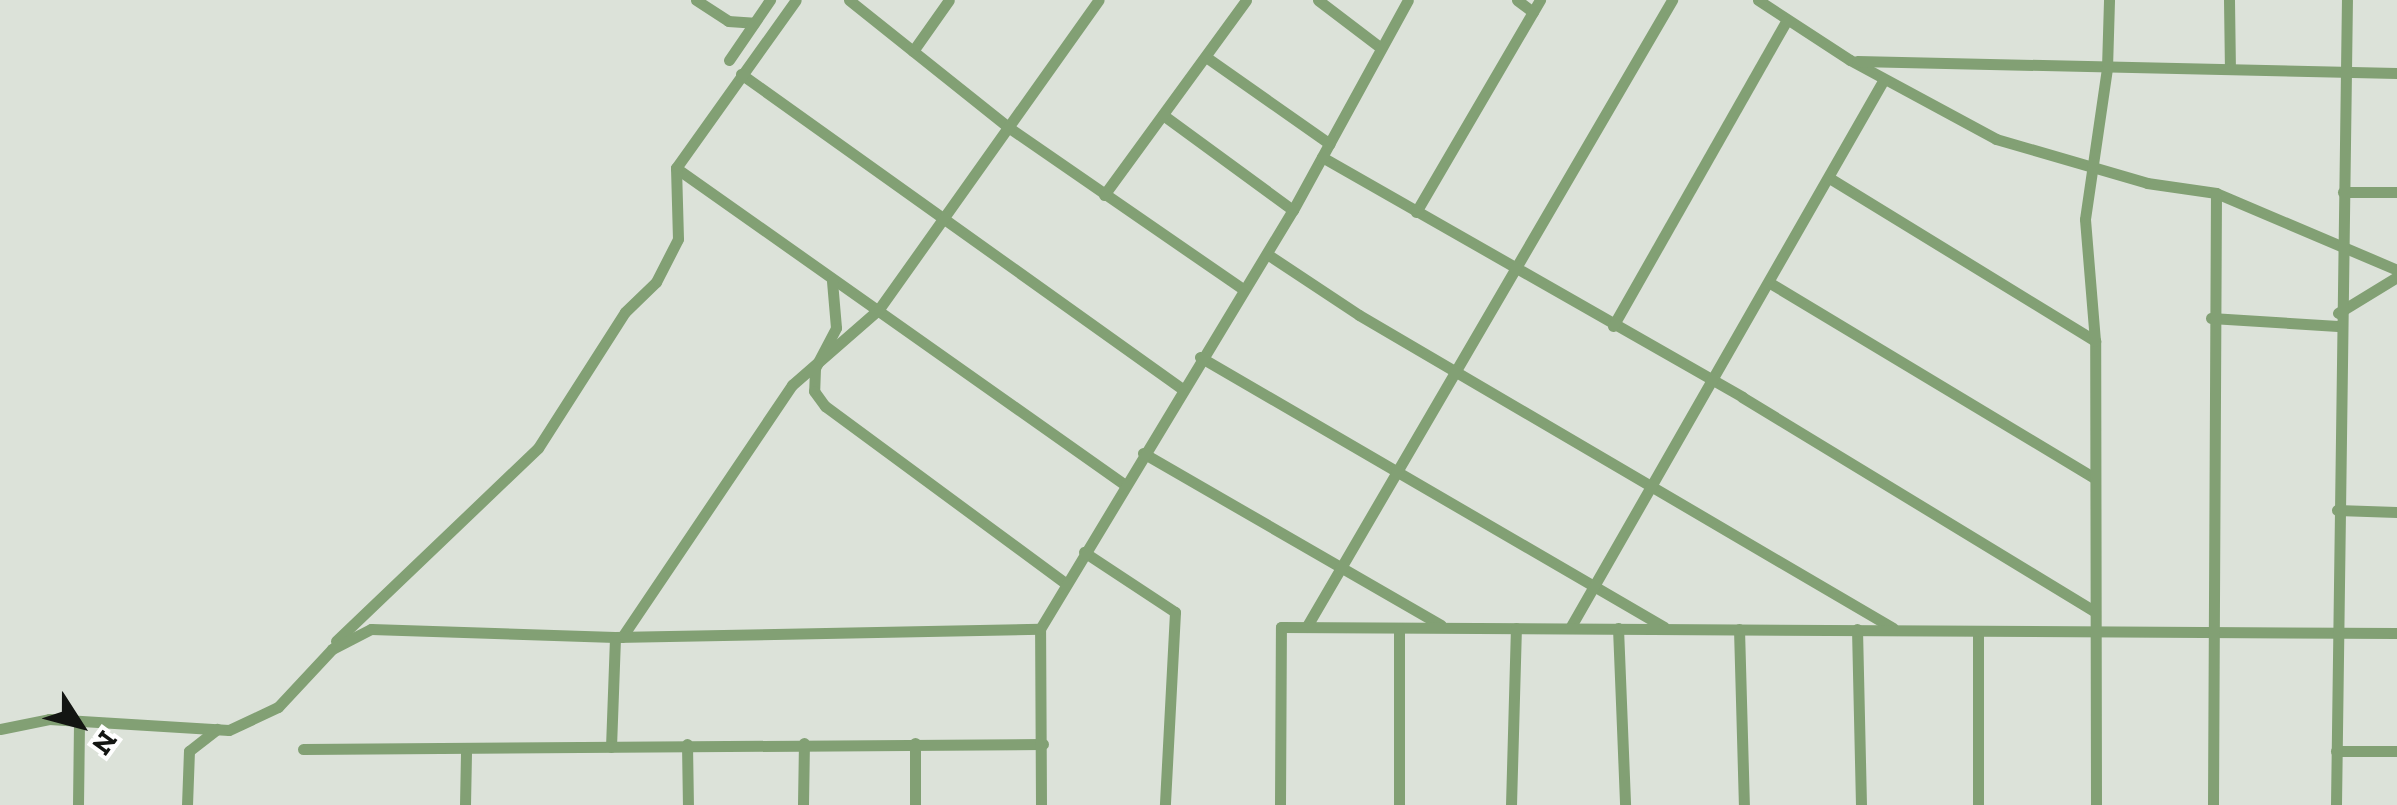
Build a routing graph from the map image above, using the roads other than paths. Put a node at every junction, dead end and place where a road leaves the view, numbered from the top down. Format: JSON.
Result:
{"nodes":[{"id":1,"x":696,"y":0,"type":"edge"},
{"id":2,"x":770,"y":0,"type":"edge"},
{"id":3,"x":796,"y":0,"type":"edge"},
{"id":4,"x":849,"y":0,"type":"edge"},
{"id":5,"x":949,"y":0,"type":"edge"},
{"id":6,"x":1099,"y":0,"type":"edge"},
{"id":7,"x":1246,"y":0,"type":"edge"},
{"id":8,"x":1318,"y":0,"type":"edge"},
{"id":9,"x":1408,"y":0,"type":"edge"},
{"id":10,"x":1516,"y":0,"type":"edge"},
{"id":11,"x":1540,"y":0,"type":"edge"},
{"id":12,"x":1672,"y":0,"type":"edge"},
{"id":13,"x":1758,"y":0,"type":"edge"},
{"id":14,"x":2109,"y":0,"type":"edge"},
{"id":15,"x":2229,"y":0,"type":"edge"},
{"id":16,"x":2347,"y":0,"type":"edge"},
{"id":17,"x":1534,"y":12,"type":"junction"},
{"id":18,"x":1786,"y":22,"type":"junction"},
{"id":19,"x":754,"y":23,"type":"junction"},
{"id":20,"x":1381,"y":48,"type":"junction"},
{"id":21,"x":914,"y":51,"type":"junction"},
{"id":22,"x":1206,"y":57,"type":"junction"},
{"id":23,"x":729,"y":60,"type":"dead end"},
{"id":24,"x":1850,"y":60,"type":"junction"},
{"id":25,"x":2107,"y":68,"type":"junction"},
{"id":26,"x":2230,"y":69,"type":"junction"},
{"id":27,"x":2397,"y":72,"type":"edge"},
{"id":28,"x":2346,"y":73,"type":"junction"},
{"id":29,"x":741,"y":74,"type":"junction"},
{"id":30,"x":1884,"y":80,"type":"junction"},
{"id":31,"x":1163,"y":115,"type":"junction"},
{"id":32,"x":1008,"y":127,"type":"junction"},
{"id":33,"x":1330,"y":144,"type":"junction"},
{"id":34,"x":1322,"y":156,"type":"junction"},
{"id":35,"x":2088,"y":166,"type":"junction"},
{"id":36,"x":676,"y":168,"type":"junction"},
{"id":37,"x":1831,"y":179,"type":"junction"},
{"id":38,"x":2343,"y":192,"type":"junction"},
{"id":39,"x":2397,"y":192,"type":"edge"},
{"id":40,"x":2216,"y":193,"type":"junction"},
{"id":41,"x":1104,"y":195,"type":"junction"},
{"id":42,"x":1293,"y":210,"type":"junction"},
{"id":43,"x":1416,"y":212,"type":"junction"},
{"id":44,"x":944,"y":220,"type":"junction"},
{"id":45,"x":2339,"y":242,"type":"junction"},
{"id":46,"x":1267,"y":254,"type":"junction"},
{"id":47,"x":1515,"y":269,"type":"junction"},
{"id":48,"x":2397,"y":273,"type":"edge"},
{"id":49,"x":832,"y":281,"type":"junction"},
{"id":50,"x":1770,"y":284,"type":"junction"},
{"id":51,"x":1243,"y":289,"type":"junction"},
{"id":52,"x":878,"y":309,"type":"junction"},
{"id":53,"x":2211,"y":318,"type":"junction"},
{"id":54,"x":2338,"y":320,"type":"junction"},
{"id":55,"x":1613,"y":326,"type":"junction"},
{"id":56,"x":2095,"y":340,"type":"junction"},
{"id":57,"x":1200,"y":357,"type":"junction"},
{"id":58,"x":816,"y":368,"type":"junction"},
{"id":59,"x":1456,"y":370,"type":"junction"},
{"id":60,"x":1713,"y":380,"type":"junction"},
{"id":61,"x":1181,"y":388,"type":"junction"},
{"id":62,"x":1142,"y":454,"type":"junction"},
{"id":63,"x":1398,"y":469,"type":"junction"},
{"id":64,"x":2094,"y":476,"type":"junction"},
{"id":65,"x":1124,"y":484,"type":"junction"},
{"id":66,"x":1652,"y":486,"type":"junction"},
{"id":67,"x":2337,"y":510,"type":"junction"},
{"id":68,"x":2397,"y":512,"type":"edge"},
{"id":69,"x":1084,"y":552,"type":"junction"},
{"id":70,"x":1339,"y":570,"type":"junction"},
{"id":71,"x":1595,"y":582,"type":"junction"},
{"id":72,"x":1066,"y":584,"type":"junction"},
{"id":73,"x":2093,"y":610,"type":"junction"},
{"id":74,"x":1307,"y":626,"type":"junction"},
{"id":75,"x":1444,"y":627,"type":"junction"},
{"id":76,"x":1399,"y":628,"type":"junction"},
{"id":77,"x":1516,"y":628,"type":"junction"},
{"id":78,"x":1570,"y":628,"type":"junction"},
{"id":79,"x":1618,"y":628,"type":"junction"},
{"id":80,"x":1893,"y":628,"type":"junction"},
{"id":81,"x":1040,"y":629,"type":"junction"},
{"id":82,"x":1667,"y":629,"type":"junction"},
{"id":83,"x":1739,"y":629,"type":"junction"},
{"id":84,"x":1857,"y":629,"type":"junction"},
{"id":85,"x":2210,"y":631,"type":"junction"},
{"id":86,"x":2334,"y":631,"type":"junction"},
{"id":87,"x":2093,"y":632,"type":"junction"},
{"id":88,"x":2397,"y":633,"type":"edge"},
{"id":89,"x":1978,"y":634,"type":"junction"},
{"id":90,"x":618,"y":637,"type":"junction"},
{"id":91,"x":332,"y":649,"type":"junction"},
{"id":92,"x":80,"y":721,"type":"junction"},
{"id":93,"x":0,"y":728,"type":"edge"},
{"id":94,"x":218,"y":729,"type":"junction"},
{"id":95,"x":804,"y":743,"type":"junction"},
{"id":96,"x":915,"y":743,"type":"junction"},
{"id":97,"x":688,"y":744,"type":"junction"},
{"id":98,"x":1043,"y":744,"type":"junction"},
{"id":99,"x":611,"y":747,"type":"junction"},
{"id":100,"x":303,"y":749,"type":"dead end"},
{"id":101,"x":2397,"y":750,"type":"edge"},
{"id":102,"x":2336,"y":751,"type":"junction"},
{"id":103,"x":466,"y":753,"type":"junction"},
{"id":104,"x":78,"y":805,"type":"edge"},
{"id":105,"x":186,"y":805,"type":"edge"},
{"id":106,"x":465,"y":805,"type":"edge"},
{"id":107,"x":688,"y":805,"type":"edge"},
{"id":108,"x":804,"y":805,"type":"edge"},
{"id":109,"x":915,"y":805,"type":"edge"},
{"id":110,"x":1041,"y":805,"type":"edge"},
{"id":111,"x":1165,"y":805,"type":"edge"},
{"id":112,"x":1280,"y":805,"type":"edge"},
{"id":113,"x":1399,"y":805,"type":"edge"},
{"id":114,"x":1511,"y":805,"type":"edge"},
{"id":115,"x":1625,"y":805,"type":"edge"},
{"id":116,"x":1744,"y":805,"type":"edge"},
{"id":117,"x":1860,"y":805,"type":"edge"},
{"id":118,"x":1978,"y":805,"type":"edge"},
{"id":119,"x":2096,"y":805,"type":"edge"},
{"id":120,"x":2213,"y":805,"type":"edge"},
{"id":121,"x":2336,"y":805,"type":"edge"}],
"edges":[{"from":1,"to":19,"type":"street"},
{"from":2,"to":19,"type":"street"},
{"from":3,"to":29,"type":"street"},
{"from":4,"to":21,"type":"street"},
{"from":5,"to":21,"type":"street"},
{"from":6,"to":32,"type":"street"},
{"from":7,"to":22,"type":"street"},
{"from":8,"to":20,"type":"street"},
{"from":9,"to":20,"type":"street"},
{"from":10,"to":17,"type":"street"},
{"from":11,"to":17,"type":"street"},
{"from":12,"to":47,"type":"street"},
{"from":13,"to":18,"type":"street"},
{"from":14,"to":25,"type":"street"},
{"from":15,"to":26,"type":"street"},
{"from":16,"to":28,"type":"street"},
{"from":17,"to":43,"type":"street"},
{"from":18,"to":24,"type":"street"},
{"from":18,"to":55,"type":"street"},
{"from":19,"to":23,"type":"street"},
{"from":20,"to":33,"type":"street"},
{"from":21,"to":32,"type":"street"},
{"from":22,"to":31,"type":"street"},
{"from":22,"to":33,"type":"street"},
{"from":24,"to":25,"type":"street"},
{"from":24,"to":30,"type":"street"},
{"from":25,"to":26,"type":"street"},
{"from":25,"to":35,"type":"street"},
{"from":26,"to":28,"type":"street"},
{"from":27,"to":28,"type":"street"},
{"from":28,"to":38,"type":"street"},
{"from":29,"to":36,"type":"street"},
{"from":29,"to":44,"type":"street"},
{"from":30,"to":35,"type":"street"},
{"from":30,"to":37,"type":"street"},
{"from":31,"to":41,"type":"street"},
{"from":31,"to":42,"type":"street"},
{"from":32,"to":41,"type":"street"},
{"from":32,"to":44,"type":"street"},
{"from":33,"to":34,"type":"street"},
{"from":34,"to":42,"type":"street"},
{"from":34,"to":43,"type":"street"},
{"from":35,"to":40,"type":"street"},
{"from":35,"to":56,"type":"street"},
{"from":36,"to":49,"type":"street"},
{"from":36,"to":91,"type":"street"},
{"from":37,"to":50,"type":"street"},
{"from":37,"to":56,"type":"street"},
{"from":38,"to":39,"type":"street"},
{"from":38,"to":45,"type":"street"},
{"from":40,"to":45,"type":"street"},
{"from":40,"to":53,"type":"street"},
{"from":41,"to":51,"type":"street"},
{"from":42,"to":46,"type":"street"},
{"from":43,"to":47,"type":"street"},
{"from":44,"to":52,"type":"street"},
{"from":44,"to":61,"type":"street"},
{"from":45,"to":48,"type":"street"},
{"from":45,"to":54,"type":"street"},
{"from":46,"to":51,"type":"street"},
{"from":46,"to":59,"type":"street"},
{"from":47,"to":55,"type":"street"},
{"from":47,"to":59,"type":"street"},
{"from":48,"to":54,"type":"street"},
{"from":49,"to":52,"type":"street"},
{"from":49,"to":58,"type":"street"},
{"from":50,"to":60,"type":"street"},
{"from":50,"to":64,"type":"street"},
{"from":51,"to":57,"type":"street"},
{"from":52,"to":58,"type":"street"},
{"from":52,"to":65,"type":"street"},
{"from":53,"to":54,"type":"street"},
{"from":53,"to":85,"type":"street"},
{"from":54,"to":67,"type":"street"},
{"from":55,"to":60,"type":"street"},
{"from":56,"to":64,"type":"street"},
{"from":57,"to":61,"type":"street"},
{"from":57,"to":63,"type":"street"},
{"from":58,"to":72,"type":"street"},
{"from":58,"to":90,"type":"street"},
{"from":59,"to":63,"type":"street"},
{"from":59,"to":66,"type":"street"},
{"from":60,"to":66,"type":"street"},
{"from":60,"to":73,"type":"street"},
{"from":61,"to":62,"type":"street"},
{"from":62,"to":65,"type":"street"},
{"from":62,"to":70,"type":"street"},
{"from":63,"to":70,"type":"street"},
{"from":63,"to":71,"type":"street"},
{"from":64,"to":73,"type":"street"},
{"from":65,"to":69,"type":"street"},
{"from":66,"to":71,"type":"street"},
{"from":66,"to":80,"type":"street"},
{"from":67,"to":68,"type":"street"},
{"from":67,"to":86,"type":"street"},
{"from":69,"to":72,"type":"street"},
{"from":69,"to":111,"type":"street"},
{"from":70,"to":74,"type":"street"},
{"from":70,"to":75,"type":"street"},
{"from":71,"to":78,"type":"street"},
{"from":71,"to":82,"type":"street"},
{"from":72,"to":81,"type":"street"},
{"from":73,"to":87,"type":"street"},
{"from":74,"to":76,"type":"street"},
{"from":74,"to":112,"type":"street"},
{"from":75,"to":76,"type":"street"},
{"from":75,"to":77,"type":"street"},
{"from":76,"to":113,"type":"street"},
{"from":77,"to":78,"type":"street"},
{"from":77,"to":114,"type":"street"},
{"from":78,"to":79,"type":"street"},
{"from":79,"to":82,"type":"street"},
{"from":79,"to":115,"type":"street"},
{"from":80,"to":84,"type":"street"},
{"from":80,"to":89,"type":"street"},
{"from":81,"to":90,"type":"street"},
{"from":81,"to":98,"type":"street"},
{"from":82,"to":83,"type":"street"},
{"from":83,"to":84,"type":"street"},
{"from":83,"to":116,"type":"street"},
{"from":84,"to":117,"type":"street"},
{"from":85,"to":86,"type":"street"},
{"from":85,"to":87,"type":"street"},
{"from":85,"to":120,"type":"street"},
{"from":86,"to":88,"type":"street"},
{"from":86,"to":102,"type":"street"},
{"from":87,"to":89,"type":"street"},
{"from":87,"to":119,"type":"street"},
{"from":89,"to":118,"type":"street"},
{"from":90,"to":91,"type":"street"},
{"from":90,"to":99,"type":"street"},
{"from":91,"to":94,"type":"street"},
{"from":92,"to":93,"type":"street"},
{"from":92,"to":94,"type":"street"},
{"from":92,"to":104,"type":"street"},
{"from":94,"to":105,"type":"street"},
{"from":95,"to":96,"type":"street"},
{"from":95,"to":97,"type":"street"},
{"from":95,"to":108,"type":"street"},
{"from":96,"to":98,"type":"street"},
{"from":96,"to":109,"type":"street"},
{"from":97,"to":99,"type":"street"},
{"from":97,"to":107,"type":"street"},
{"from":98,"to":110,"type":"street"},
{"from":99,"to":103,"type":"street"},
{"from":100,"to":103,"type":"street"},
{"from":101,"to":102,"type":"street"},
{"from":102,"to":121,"type":"street"},
{"from":103,"to":106,"type":"street"}]}
